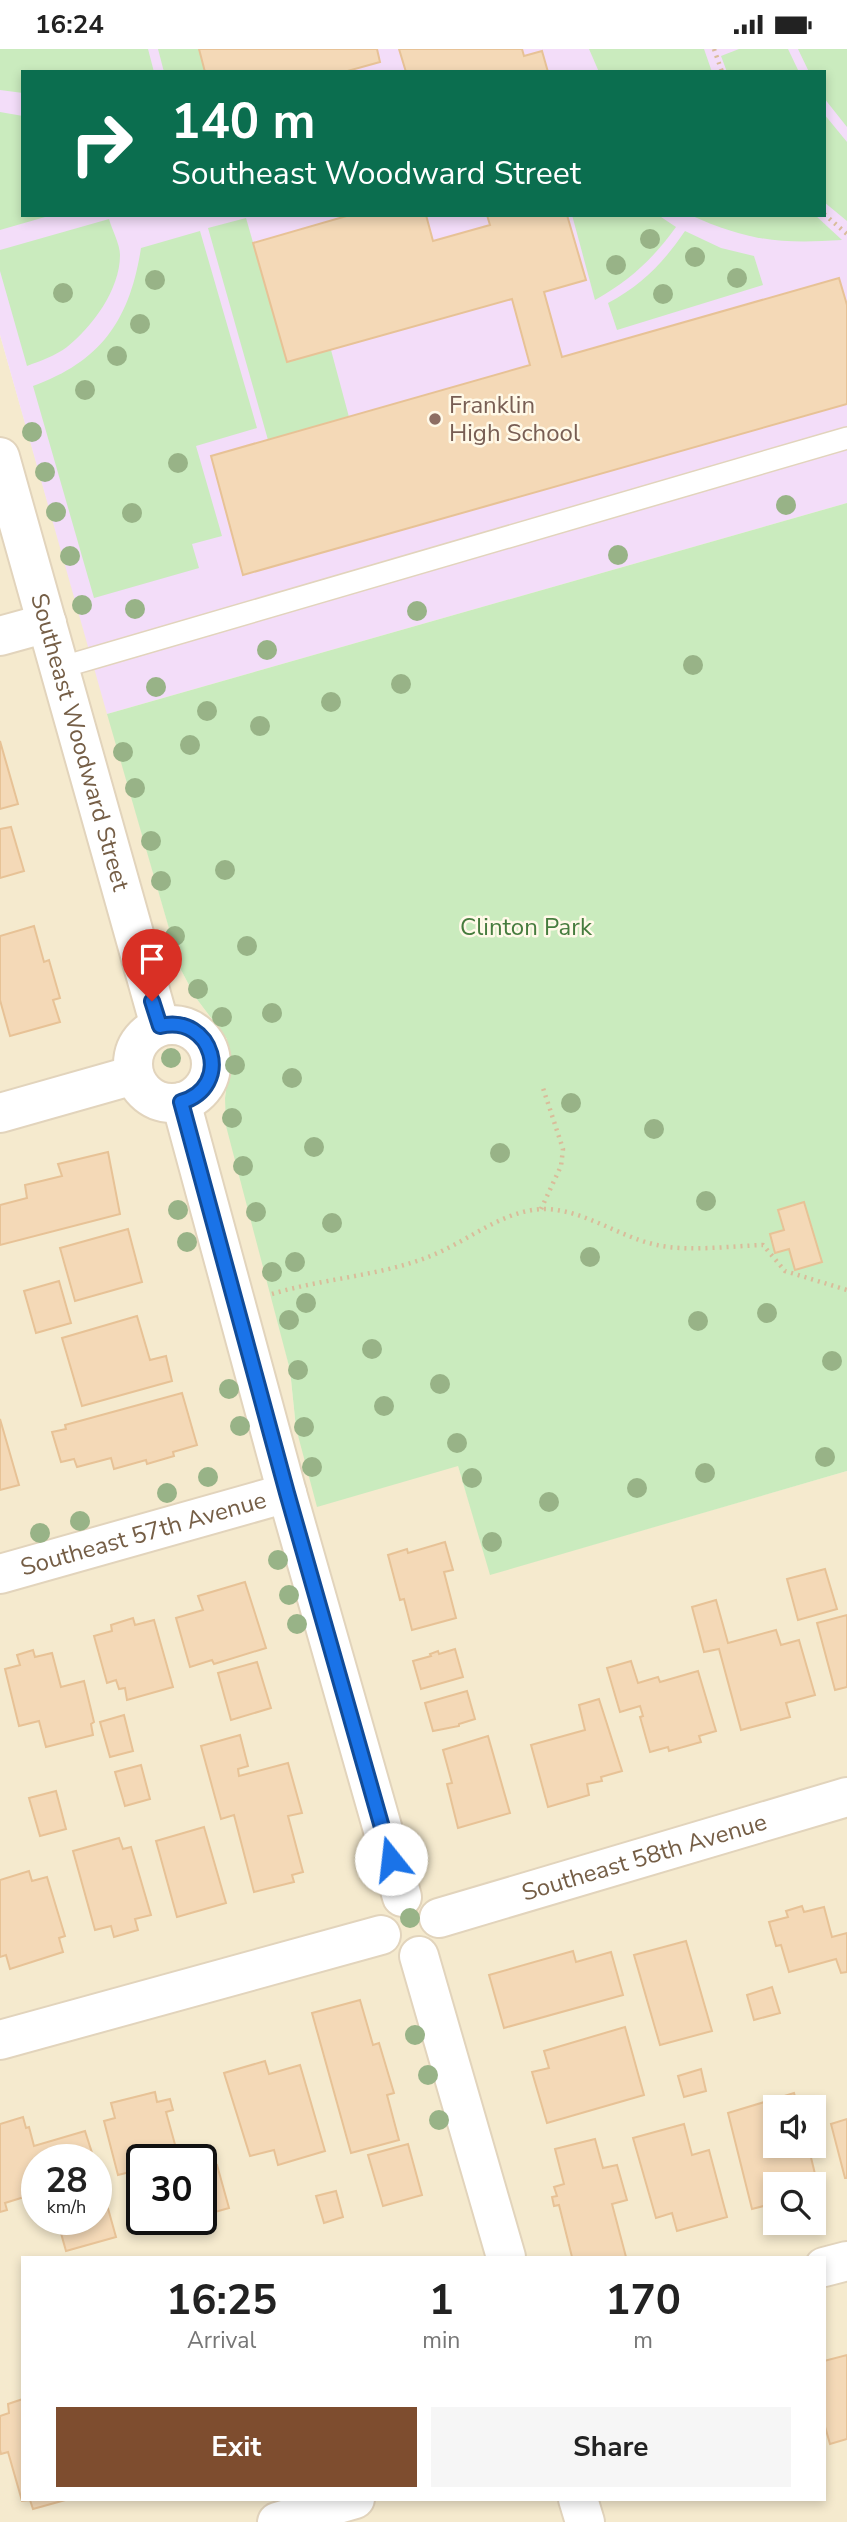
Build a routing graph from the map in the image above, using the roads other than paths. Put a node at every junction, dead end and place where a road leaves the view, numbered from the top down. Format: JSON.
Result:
{"nodes":[{"id":1,"x":847,"y":438,"type":"edge"},
{"id":2,"x":0,"y":457,"type":"edge"},
{"id":3,"x":47,"y":623,"type":"junction"},
{"id":4,"x":0,"y":636,"type":"edge"},
{"id":5,"x":60,"y":668,"type":"junction"},
{"id":6,"x":160,"y":1026,"type":"junction"},
{"id":7,"x":134,"y":1075,"type":"junction"},
{"id":8,"x":181,"y":1102,"type":"junction"},
{"id":9,"x":0,"y":1113,"type":"edge"},
{"id":10,"x":287,"y":1493,"type":"junction"},
{"id":11,"x":0,"y":1574,"type":"edge"},
{"id":12,"x":847,"y":1797,"type":"edge"},
{"id":13,"x":402,"y":1897,"type":"junction"},
{"id":14,"x":439,"y":1917,"type":"junction"},
{"id":15,"x":381,"y":1935,"type":"junction"},
{"id":16,"x":419,"y":1956,"type":"junction"},
{"id":17,"x":0,"y":2040,"type":"edge"},
{"id":18,"x":506,"y":2256,"type":"edge"},
{"id":19,"x":847,"y":2260,"type":"edge"},
{"id":20,"x":826,"y":2266,"type":"edge"},
{"id":21,"x":348,"y":2501,"type":"edge"},
{"id":22,"x":579,"y":2501,"type":"edge"},
{"id":23,"x":277,"y":2522,"type":"edge"},
{"id":24,"x":585,"y":2522,"type":"edge"}],
"edges":[{"from":1,"to":5,"type":"lane"},
{"from":2,"to":3,"type":"street","name":"Southeast Woodward Street"},
{"from":3,"to":4,"type":"street"},
{"from":3,"to":5,"type":"street","name":"Southeast Woodward Street"},
{"from":5,"to":6,"type":"street","name":"Southeast Woodward Street"},
{"from":6,"to":7,"type":"street"},
{"from":6,"to":8,"type":"street"},
{"from":7,"to":8,"type":"street"},
{"from":7,"to":9,"type":"street"},
{"from":8,"to":10,"type":"street"},
{"from":10,"to":11,"type":"street","name":"Southeast 57th Avenue"},
{"from":10,"to":13,"type":"street"},
{"from":12,"to":14,"type":"street","name":"Southeast 58th Avenue"},
{"from":13,"to":14,"type":"street"},
{"from":13,"to":15,"type":"street"},
{"from":14,"to":16,"type":"street"},
{"from":15,"to":16,"type":"street"},
{"from":15,"to":17,"type":"street"},
{"from":16,"to":18,"type":"street"},
{"from":19,"to":20,"type":"street"},
{"from":21,"to":23,"type":"street"},
{"from":22,"to":24,"type":"street"}]}
